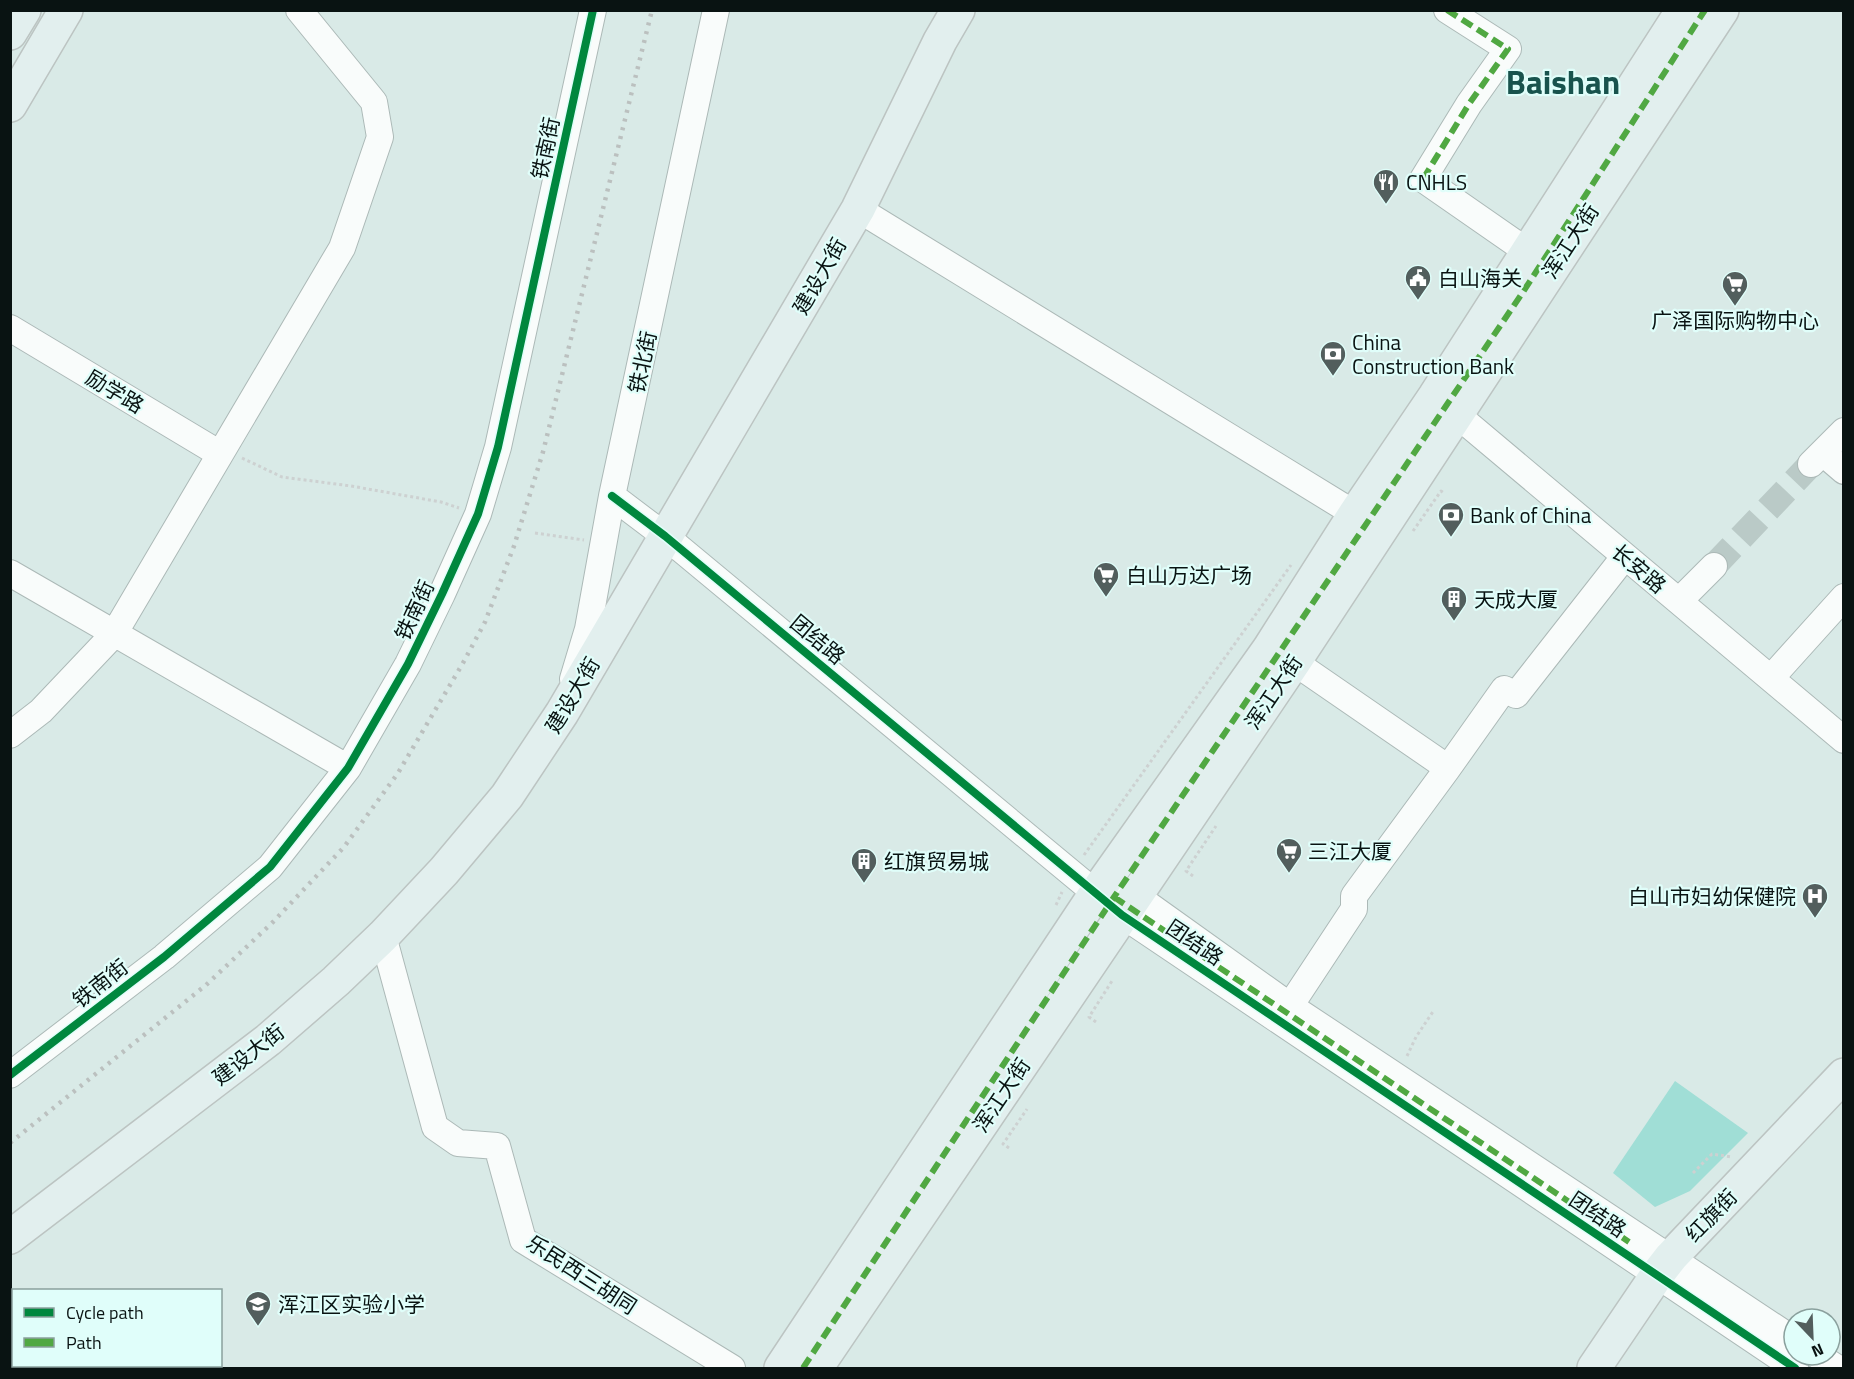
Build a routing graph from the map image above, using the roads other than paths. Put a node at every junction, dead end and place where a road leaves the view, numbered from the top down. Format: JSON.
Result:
{"nodes":[{"id":1,"x":24,"y":10,"type":"edge"},
{"id":2,"x":66,"y":10,"type":"edge"},
{"id":3,"x":299,"y":10,"type":"edge"},
{"id":4,"x":593,"y":10,"type":"edge"},
{"id":5,"x":717,"y":10,"type":"edge"},
{"id":6,"x":958,"y":10,"type":"edge"},
{"id":7,"x":1447,"y":10,"type":"edge"},
{"id":8,"x":1683,"y":10,"type":"edge"},
{"id":9,"x":1722,"y":10,"type":"edge"},
{"id":10,"x":10,"y":33,"type":"edge"},
{"id":11,"x":10,"y":105,"type":"edge"},
{"id":12,"x":858,"y":209,"type":"junction"},
{"id":13,"x":1528,"y":252,"type":"junction"},
{"id":14,"x":10,"y":328,"type":"edge"},
{"id":15,"x":1445,"y":405,"type":"junction"},
{"id":16,"x":1844,"y":431,"type":"edge"},
{"id":17,"x":222,"y":452,"type":"junction"},
{"id":18,"x":1844,"y":471,"type":"edge"},
{"id":19,"x":612,"y":496,"type":"junction"},
{"id":20,"x":1354,"y":514,"type":"junction"},
{"id":21,"x":665,"y":536,"type":"junction"},
{"id":22,"x":1625,"y":556,"type":"junction"},
{"id":23,"x":1714,"y":566,"type":"tunnel mouth"},
{"id":24,"x":10,"y":573,"type":"edge"},
{"id":25,"x":1844,"y":597,"type":"edge"},
{"id":26,"x":1679,"y":601,"type":"junction"},
{"id":27,"x":114,"y":634,"type":"junction"},
{"id":28,"x":1294,"y":662,"type":"junction"},
{"id":29,"x":1771,"y":678,"type":"junction"},
{"id":30,"x":562,"y":713,"type":"junction"},
{"id":31,"x":10,"y":735,"type":"edge"},
{"id":32,"x":1844,"y":740,"type":"edge"},
{"id":33,"x":348,"y":768,"type":"junction"},
{"id":34,"x":1448,"y":768,"type":"junction"},
{"id":35,"x":1096,"y":893,"type":"junction"},
{"id":36,"x":1129,"y":906,"type":"junction"},
{"id":37,"x":383,"y":936,"type":"junction"},
{"id":38,"x":1290,"y":1005,"type":"junction"},
{"id":39,"x":10,"y":1075,"type":"edge"},
{"id":40,"x":1844,"y":1075,"type":"edge"},
{"id":41,"x":10,"y":1237,"type":"edge"},
{"id":42,"x":1664,"y":1266,"type":"junction"},
{"id":43,"x":1782,"y":1333,"type":"edge"},
{"id":44,"x":732,"y":1368,"type":"edge"},
{"id":45,"x":781,"y":1368,"type":"edge"},
{"id":46,"x":816,"y":1368,"type":"edge"},
{"id":47,"x":1594,"y":1368,"type":"edge"},
{"id":48,"x":1795,"y":1368,"type":"edge"}],
"edges":[{"from":1,"to":10,"type":"main road"},
{"from":2,"to":11,"type":"main road"},
{"from":3,"to":17,"type":"street"},
{"from":4,"to":33,"type":"street","name":"铁南街"},
{"from":5,"to":19,"type":"street","name":"铁北街"},
{"from":6,"to":12,"type":"main road","name":"建设大街"},
{"from":7,"to":13,"type":"street"},
{"from":8,"to":13,"type":"main road","name":"浑江大街"},
{"from":9,"to":15,"type":"main road","name":"浑江大街"},
{"from":12,"to":20,"type":"street"},
{"from":12,"to":21,"type":"main road","name":"建设大街"},
{"from":13,"to":15,"type":"main road","name":"浑江大街"},
{"from":14,"to":17,"type":"street","name":"励学路"},
{"from":15,"to":20,"type":"main road","name":"浑江大街"},
{"from":15,"to":22,"type":"street","name":"长安路"},
{"from":15,"to":28,"type":"main road","name":"浑江大街"},
{"from":16,"to":18,"type":"street"},
{"from":17,"to":27,"type":"street"},
{"from":19,"to":21,"type":"street","name":"团结路"},
{"from":19,"to":30,"type":"street","name":"铁北街"},
{"from":20,"to":35,"type":"main road","name":"浑江大街"},
{"from":21,"to":30,"type":"main road","name":"建设大街"},
{"from":21,"to":35,"type":"street","name":"团结路"},
{"from":22,"to":26,"type":"street","name":"长安路"},
{"from":22,"to":34,"type":"street"},
{"from":23,"to":26,"type":"street"},
{"from":24,"to":27,"type":"street"},
{"from":25,"to":29,"type":"street"},
{"from":26,"to":29,"type":"street","name":"长安路"},
{"from":27,"to":31,"type":"street"},
{"from":27,"to":33,"type":"street"},
{"from":28,"to":34,"type":"street"},
{"from":28,"to":36,"type":"main road","name":"浑江大街"},
{"from":29,"to":32,"type":"street","name":"长安路"},
{"from":30,"to":37,"type":"main road","name":"建设大街"},
{"from":33,"to":39,"type":"street","name":"铁南街"},
{"from":34,"to":38,"type":"street"},
{"from":35,"to":36,"type":"street","name":"团结路"},
{"from":35,"to":45,"type":"main road","name":"浑江大街"},
{"from":36,"to":38,"type":"street","name":"团结路"},
{"from":36,"to":42,"type":"street","name":"团结路"},
{"from":36,"to":46,"type":"main road","name":"浑江大街"},
{"from":37,"to":41,"type":"main road","name":"建设大街"},
{"from":37,"to":44,"type":"street","name":"乐民西三胡同"},
{"from":38,"to":42,"type":"street","name":"团结路"},
{"from":40,"to":42,"type":"main road","name":"红旗街"},
{"from":42,"to":43,"type":"street","name":"团结路"},
{"from":42,"to":47,"type":"main road","name":"红旗街"},
{"from":42,"to":48,"type":"street","name":"团结路"}]}
